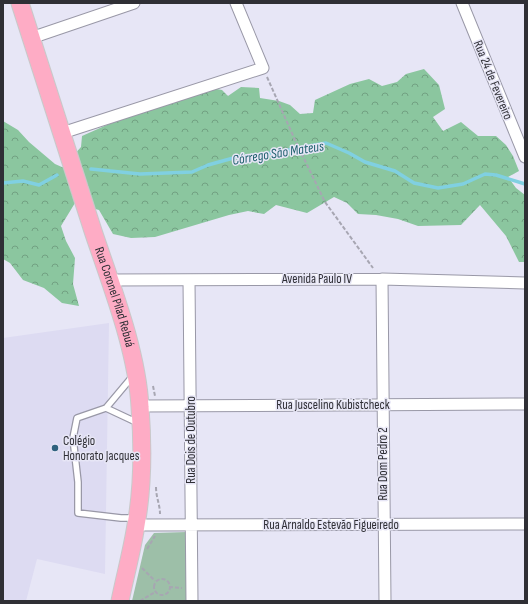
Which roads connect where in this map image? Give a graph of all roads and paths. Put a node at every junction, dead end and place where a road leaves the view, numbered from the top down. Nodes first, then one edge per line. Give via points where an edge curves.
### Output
1 (20, 3) edge
2 (134, 3) edge
3 (236, 3) edge
4 (462, 3) edge
5 (32, 38) junction
6 (263, 68) junction
7 (62, 132) junction
8 (525, 157) edge
9 (382, 279) junction
10 (109, 280) junction
11 (189, 280) junction
12 (525, 283) edge
13 (136, 373) junction
14 (525, 404) edge
15 (383, 405) junction
16 (140, 406) junction
17 (190, 406) junction
18 (106, 408) junction
19 (141, 425) junction
20 (137, 522) junction
21 (384, 524) junction
22 (525, 524) edge
23 (191, 525) junction
24 (142, 568) dead end
25 (156, 582) junction
26 (155, 592) junction
27 (120, 601) edge
28 (140, 601) edge
29 (192, 601) edge
30 (385, 601) edge

1 - 5 main road, Rua Coronel Pilad Rebuá
2 - 5 street
3 - 6 street
4 - 8 street, Rua 24 de Fevereiro
5 - 7 main road, Rua Coronel Pilad Rebuá
6 - 7 street
6 - 9 path via 325,202
7 - 10 main road, Rua Coronel Pilad Rebuá
9 - 11 street, Avenida Paulo IV
9 - 12 street, Avenida Paulo IV
9 - 15 street, Rua Dom Pedro 2
10 - 11 street, Avenida Paulo IV
10 - 13 main road, Rua Coronel Pilad Rebuá
11 - 17 street, Rua Dois de Outubro
13 - 16 main road, Rua Coronel Pilad Rebuá
13 - 18 lane
14 - 15 street, Rua Juscelino Kubistcheck
15 - 17 street, Rua Juscelino Kubistcheck
15 - 21 street, Rua Dom Pedro 2
16 - 17 street, Rua Juscelino Kubistcheck
16 - 19 main road, Rua Coronel Pilad Rebuá
17 - 23 street, Rua Dois de Outubro
18 - 19 lane
18 - 20 lane via 77,418 73,438 78,482 78,513
19 - 20 main road, Rua Coronel Pilad Rebuá via 141,478
20 - 23 street, Rua Arnaldo Estevão Figueiredo
20 - 27 main road, Rua Coronel Pilad Rebuá
21 - 22 street, Rua Arnaldo Estevão Figueiredo
21 - 23 street, Rua Arnaldo Estevão Figueiredo
21 - 30 street, Rua Dom Pedro 2
23 - 29 street, Rua Dois de Outubro
24 - 25 path
25 - 26 path
25 - 26 path via 164,579 169,588 163,594
26 - 28 path

